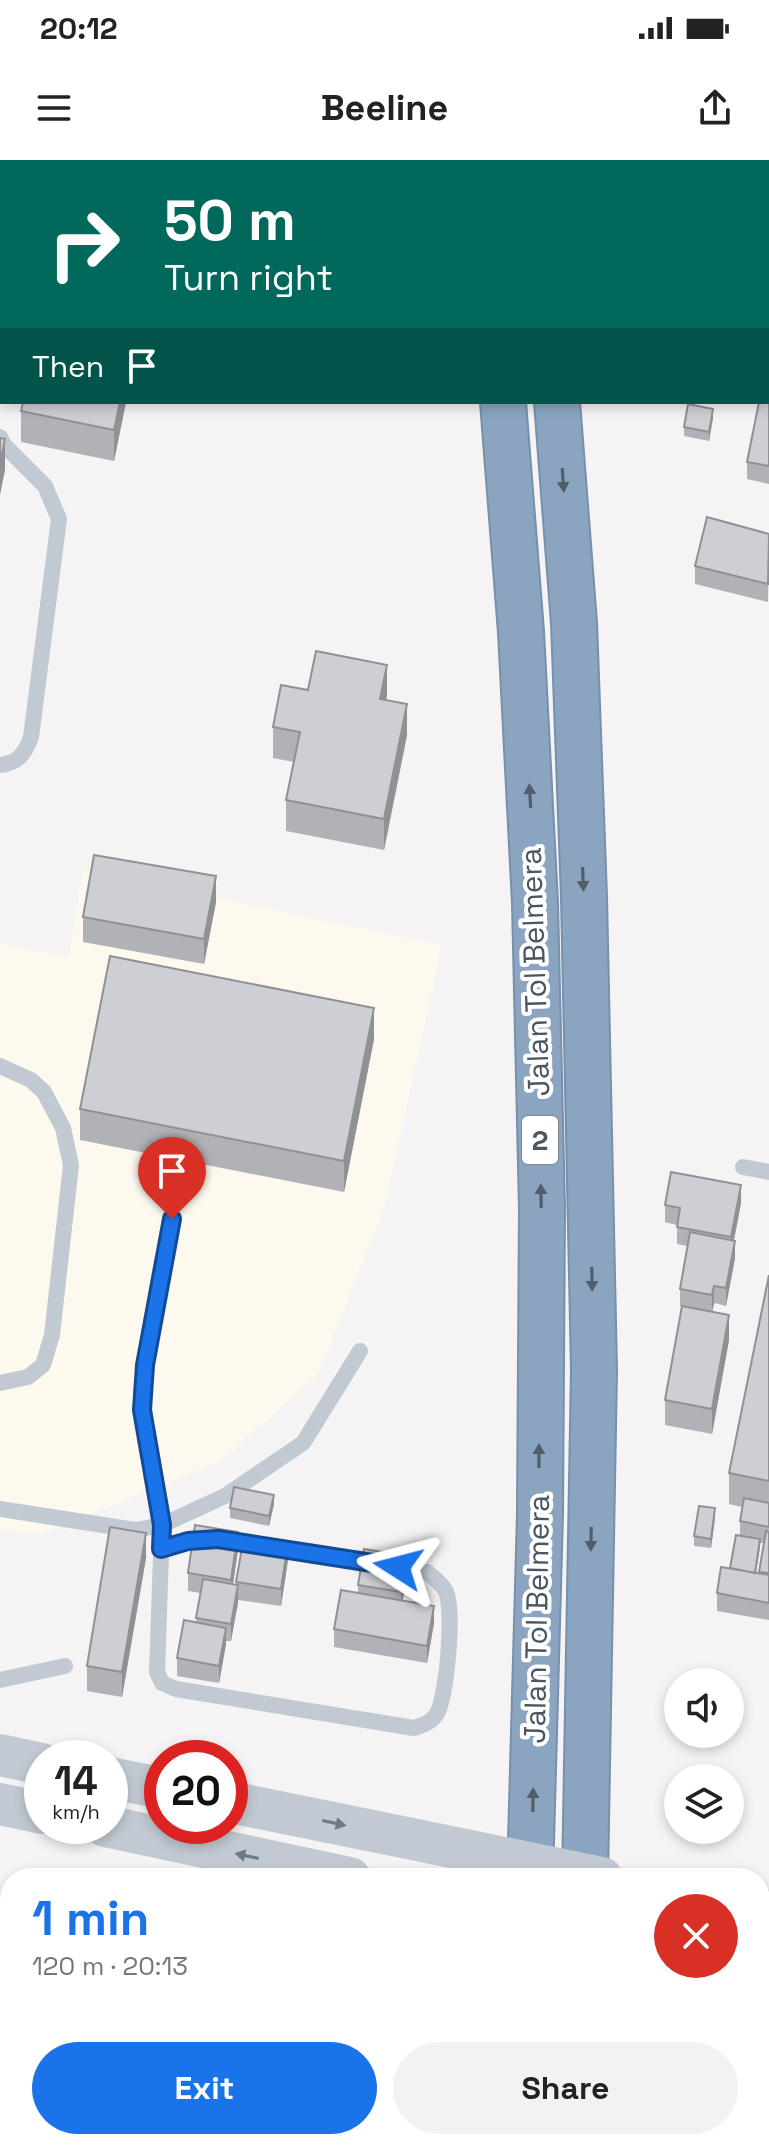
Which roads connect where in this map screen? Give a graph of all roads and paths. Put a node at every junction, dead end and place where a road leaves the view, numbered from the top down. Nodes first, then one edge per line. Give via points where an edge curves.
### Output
1 (503, 404) edge
2 (557, 404) edge
3 (0, 437) edge
4 (0, 765) edge
5 (0, 1066) edge
6 (743, 1167) dead end
7 (769, 1172) edge
8 (172, 1219) dead end
9 (360, 1351) dead end
10 (0, 1383) edge
11 (0, 1509) edge
12 (162, 1525) junction
13 (161, 1549) junction
14 (65, 1666) dead end
15 (0, 1680) edge
16 (0, 1755) edge
17 (24, 1760) edge
18 (0, 1804) edge
19 (248, 1806) edge
20 (24, 1809) edge
21 (128, 1831) edge
22 (303, 1868) edge
23 (530, 1868) edge
24 (553, 1868) edge
25 (585, 1868) edge

23 -> 1 highway, Jalan Tol Belmera / 2 via 542,1209 535,903
2 -> 25 highway, Jalan Tol Belmera / 2 via 574,623 594,1354
3 - 4 lane via 45,486 59,519 31,737 24,756
5 - 10 lane via 44,1092 63,1128 71,1165 52,1335 43,1365 28,1377
6 - 7 lane
8 - 12 lane via 145,1365 142,1410
9 - 12 lane via 303,1443 225,1496
11 - 12 lane via 135,1530
12 - 13 lane
13 - 13 lane via 218,1539 427,1572 446,1591 449,1612 438,1713 414,1728 162,1683 157,1672
14 - 15 lane
16 - 17 street
18 - 20 street
19 -> 24 street, bridge
22 -> 21 street

